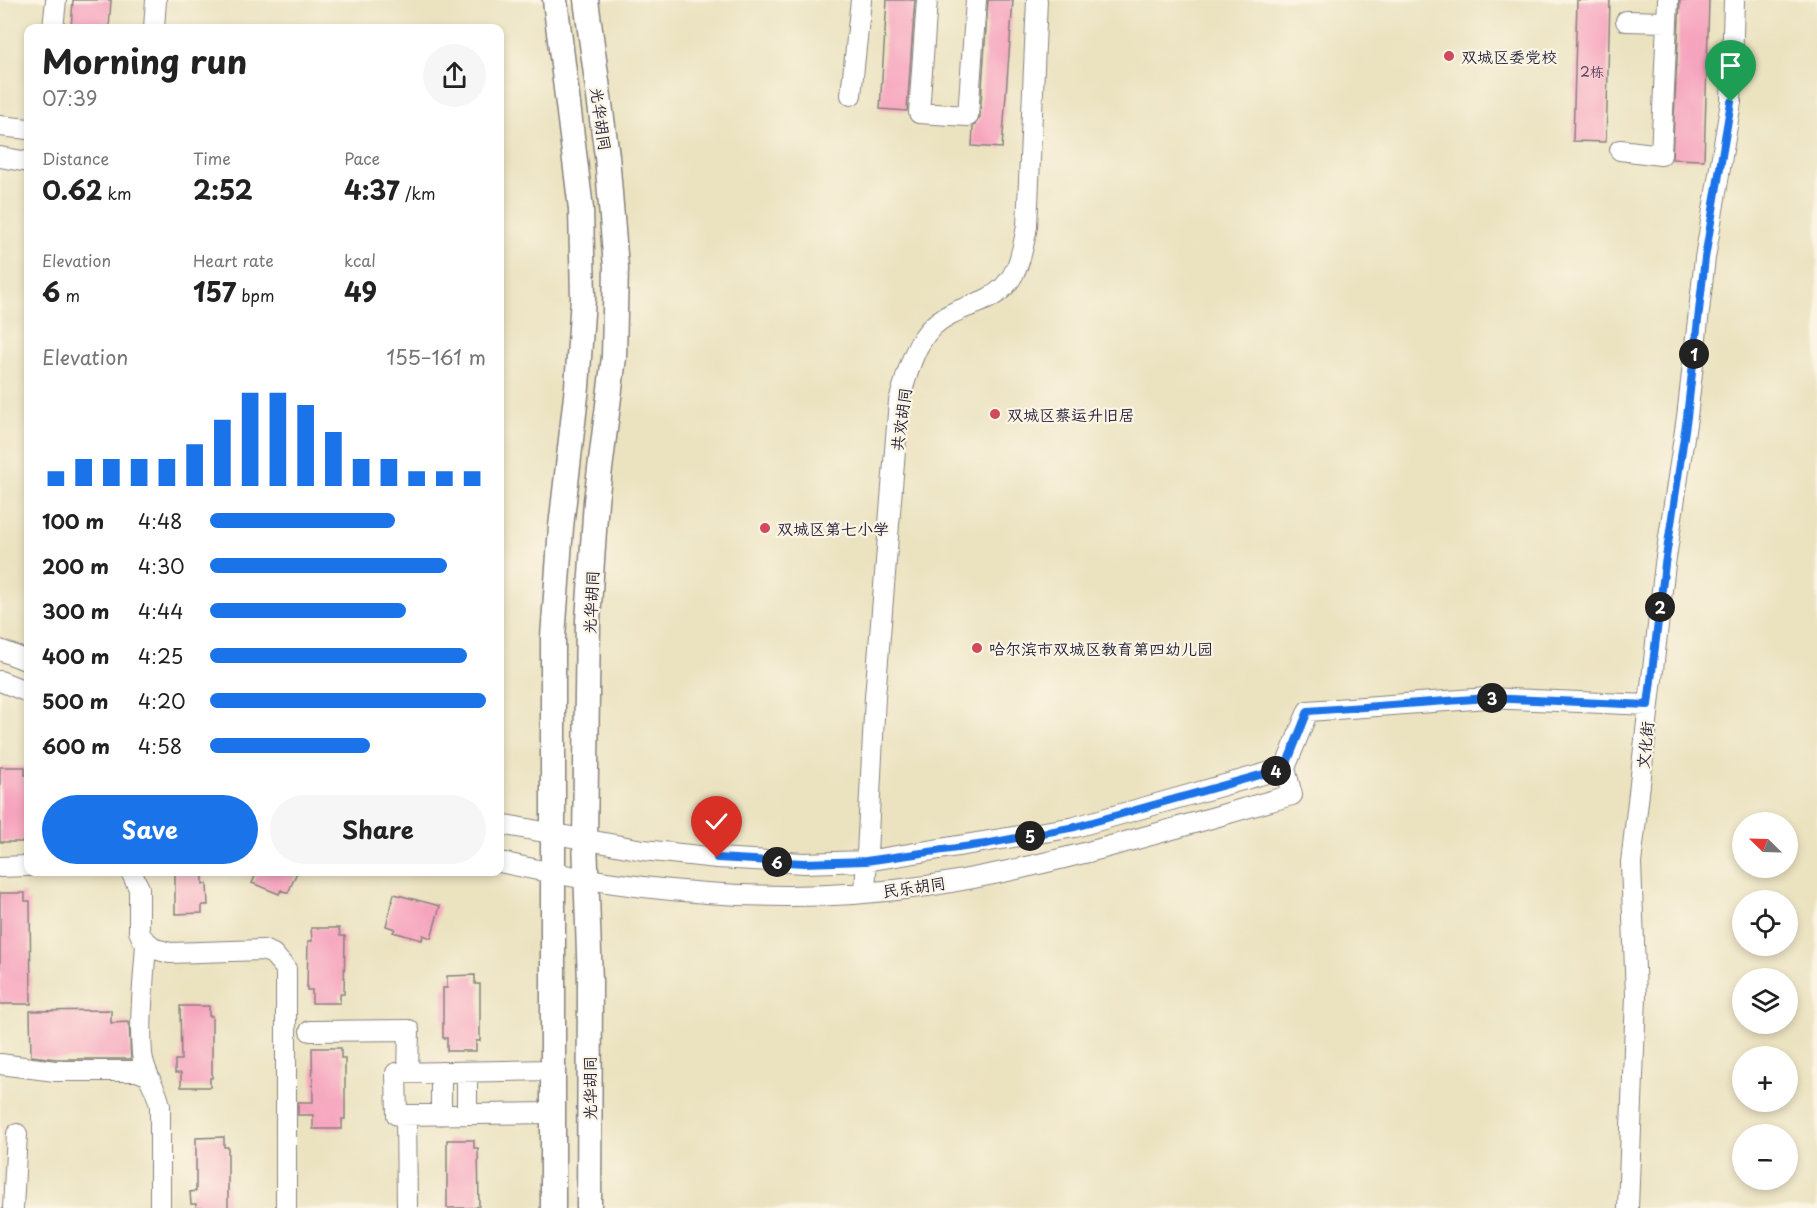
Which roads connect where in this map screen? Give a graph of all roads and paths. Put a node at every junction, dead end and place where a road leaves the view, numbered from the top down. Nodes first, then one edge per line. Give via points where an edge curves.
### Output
1 (56, 0) edge
2 (156, 0) edge
3 (555, 0) edge
4 (586, 0) edge
5 (861, 0) edge
6 (927, 0) edge
7 (976, 0) edge
8 (1037, 0) edge
9 (1668, 0) edge
10 (1734, 0) edge
11 (1626, 21) dead end
12 (1667, 22) junction
13 (53, 24) edge
14 (154, 24) edge
15 (850, 94) dead end
16 (0, 126) edge
17 (24, 129) edge
18 (1620, 150) dead end
19 (0, 157) edge
20 (24, 161) edge
21 (0, 650) edge
22 (24, 659) edge
23 (0, 681) edge
24 (24, 690) edge
25 (1648, 705) junction
26 (1285, 768) junction
27 (504, 825) edge
28 (552, 835) junction
29 (585, 840) junction
30 (866, 861) junction
31 (504, 863) edge
32 (24, 866) edge
33 (0, 867) edge
34 (551, 874) junction
35 (133, 876) edge
36 (586, 880) junction
37 (865, 893) junction
38 (146, 943) junction
39 (207, 952) junction
40 (144, 979) junction
41 (287, 1015) junction
42 (310, 1031) junction
43 (286, 1053) junction
44 (0, 1064) edge
45 (552, 1070) junction
46 (441, 1072) junction
47 (467, 1072) junction
48 (408, 1073) junction
49 (147, 1075) junction
50 (552, 1113) junction
51 (467, 1114) junction
52 (406, 1115) junction
53 (441, 1115) junction
54 (17, 1134) dead end
55 (160, 1207) edge
56 (13, 1208) edge
57 (286, 1208) edge
58 (407, 1208) edge
59 (553, 1208) edge
60 (589, 1208) edge
61 (1628, 1208) edge

1 - 13 street
2 - 14 street
3 - 28 main road, 光华胡同 via 581,209 583,298 553,637
4 - 29 main road, 光华胡同 via 607,156 616,267 614,357 596,501 588,620
5 - 15 street
6 - 7 street via 919,113 968,116
8 - 30 street, 共欢胡同 via 1027,226 1021,262 1005,287 933,327 911,360 899,401
9 - 12 street
10 - 25 street, 文化街 via 1731,102 1705,258
11 - 12 street
12 - 18 street via 1661,155
16 - 17 street
19 - 20 street
21 - 22 street
23 - 24 street
25 - 26 street via 1488,698 1308,711
25 - 61 street, 文化街 via 1631,863 1636,996
26 - 30 street, 民乐胡同 via 1075,827
26 - 37 street, 民乐胡同 via 1292,795 1070,857 978,877
27 - 28 street, 民乐胡同
28 - 29 street, 民乐胡同
28 - 34 main road, 光华胡同
29 - 30 street, 民乐胡同 via 717,858 804,863
29 - 36 main road, 光华胡同
30 - 37 street, 共欢胡同
31 - 34 street, 民乐胡同
32 - 33 street
34 - 36 street, 民乐胡同
34 - 45 main road, 光华胡同
35 - 38 street via 139,888 138,921
36 - 37 street, 民乐胡同 via 709,893
36 - 60 main road, 光华胡同 via 590,982
38 - 39 street via 162,952
38 - 40 street
39 - 40 street via 157,958
39 - 41 street via 263,950 273,954 286,969
40 - 49 street via 142,1055
41 - 42 street via 292,1024
41 - 43 street
42 - 43 street via 294,1037
42 - 48 street via 409,1030
43 - 57 street
44 - 49 street via 55,1071 137,1071
45 - 47 street
45 - 50 main road, 光华胡同
46 - 47 street
46 - 48 street
46 - 53 street
47 - 51 street
48 - 52 street via 396,1073 397,1115
49 - 55 street via 160,1106
50 - 51 street
50 - 59 main road, 光华胡同
51 - 53 street
52 - 53 street
52 - 58 street
54 - 56 street

